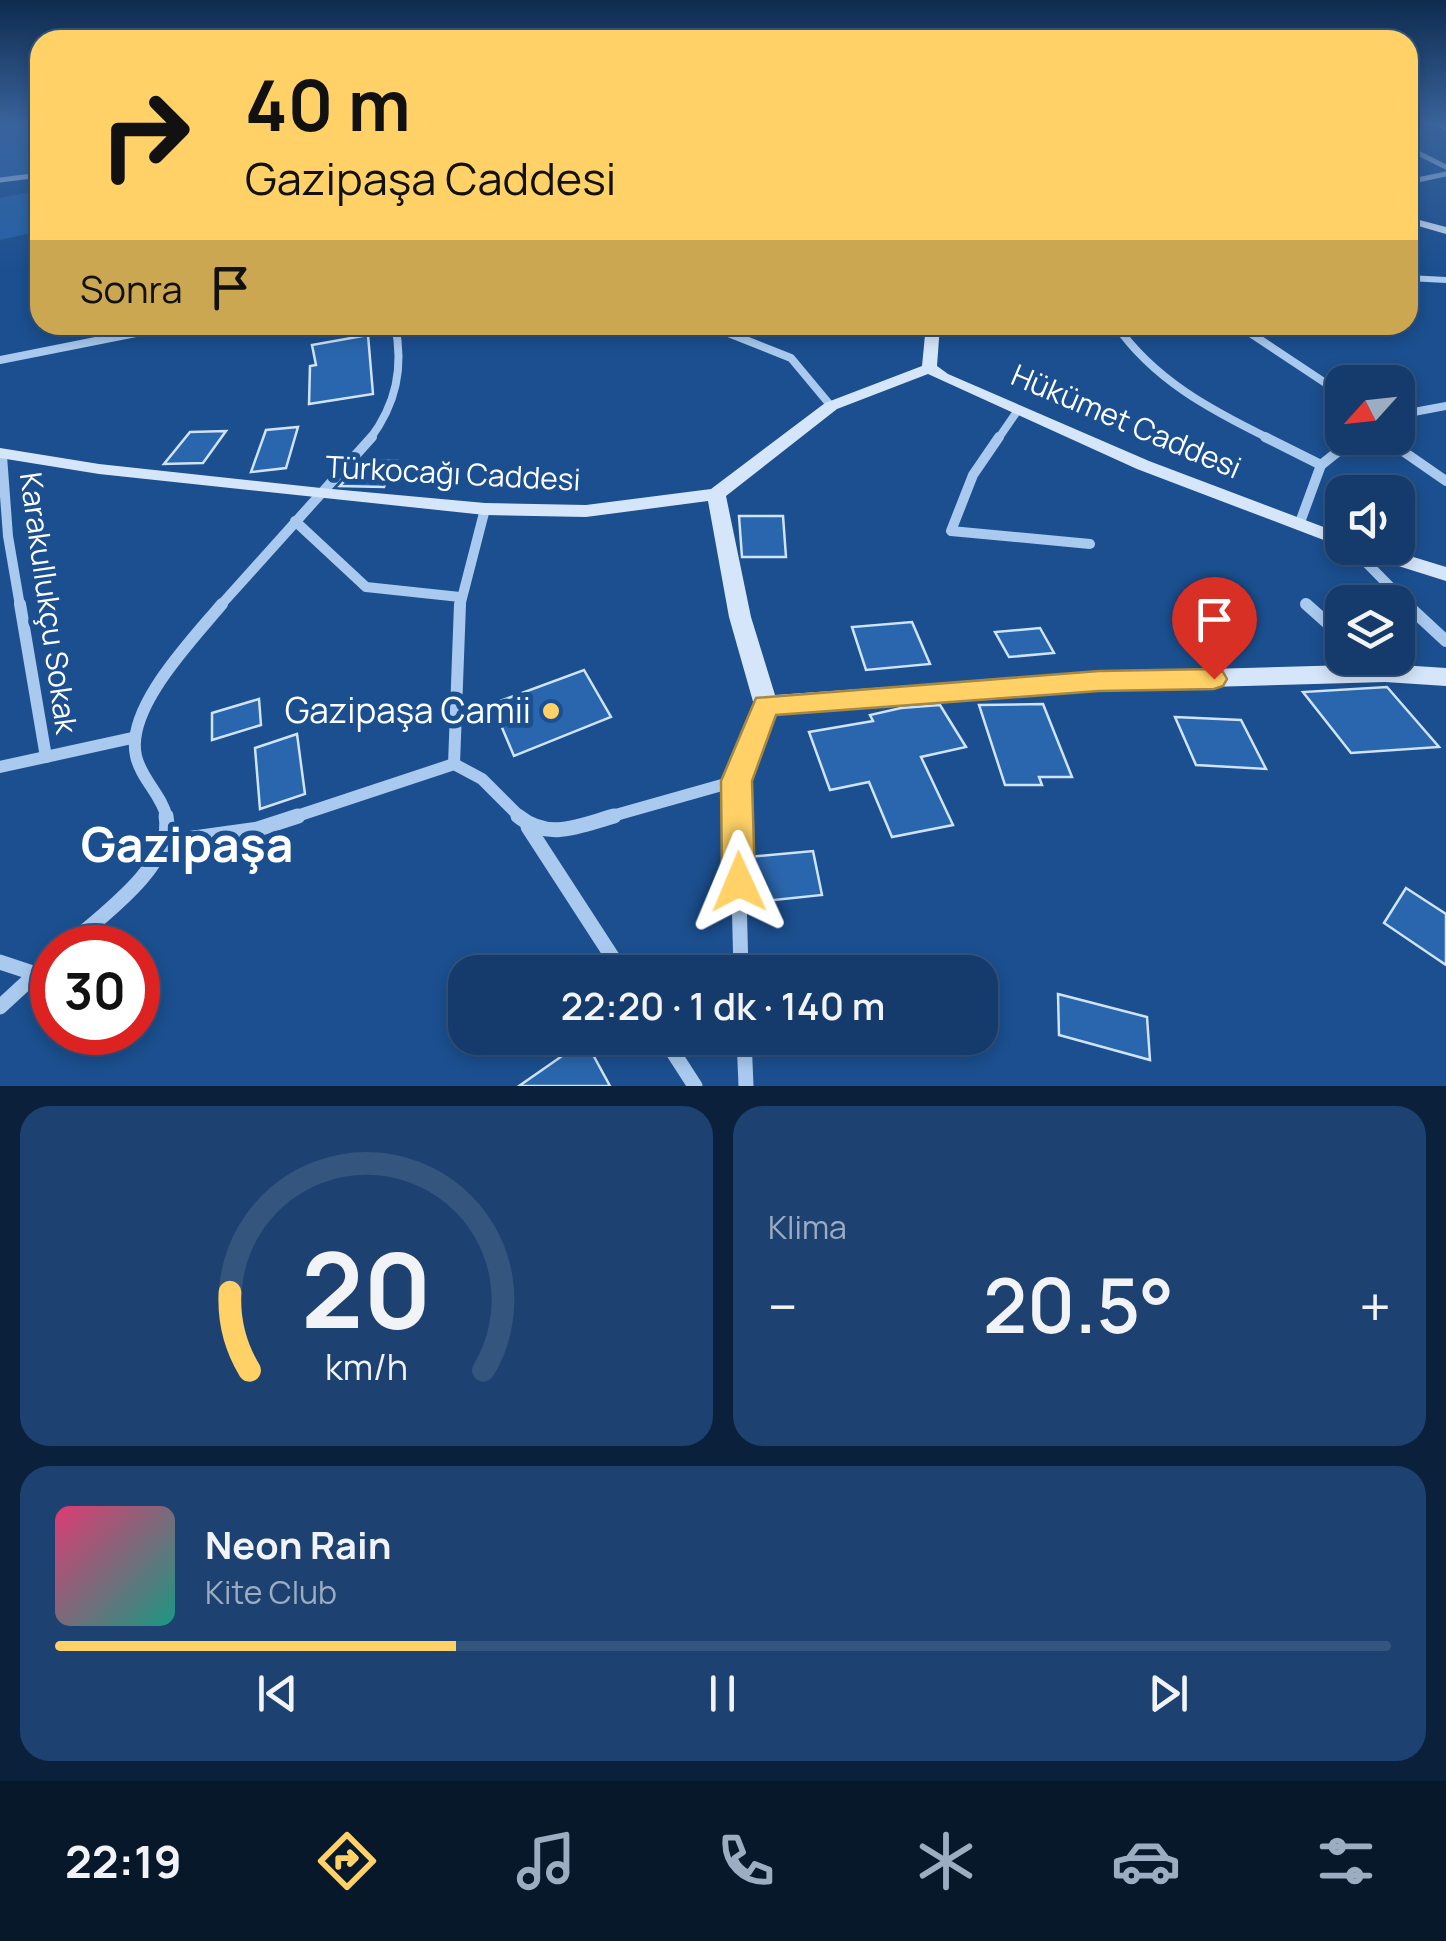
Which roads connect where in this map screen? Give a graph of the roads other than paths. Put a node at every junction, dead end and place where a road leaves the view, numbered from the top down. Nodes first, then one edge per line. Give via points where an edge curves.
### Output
1 (30, 176) edge
2 (0, 180) edge
3 (1418, 223) edge
4 (1446, 231) edge
5 (1418, 279) edge
6 (1446, 280) edge
7 (126, 335) edge
8 (398, 335) edge
9 (733, 335) edge
10 (932, 335) edge
11 (1121, 335) edge
12 (1253, 335) edge
13 (0, 360) edge
14 (929, 368) junction
15 (1325, 383) edge
16 (831, 406) junction
17 (1446, 406) edge
18 (1018, 410) junction
19 (1415, 412) edge
20 (1, 455) edge
21 (1332, 455) edge
22 (1409, 455) edge
23 (1321, 464) junction
24 (1446, 481) edge
25 (321, 494) junction
26 (716, 494) junction
27 (2, 509) edge
28 (485, 509) junction
29 (296, 520) junction
30 (1299, 525) junction
31 (1325, 534) edge
32 (1090, 544) dead end
33 (1415, 564) edge
34 (1369, 565) edge
35 (1446, 574) edge
36 (460, 597) junction
37 (1306, 604) dead end
38 (1325, 621) edge
39 (1446, 641) edge
40 (1325, 668) edge
41 (1415, 672) edge
42 (1446, 677) edge
43 (766, 706) junction
44 (132, 738) junction
45 (46, 757) junction
46 (454, 764) junction
47 (0, 767) edge
48 (736, 781) junction
49 (528, 827) junction
50 (165, 842) junction
51 (91, 925) edge
52 (611, 955) edge
53 (741, 955) edge
54 (0, 962) edge
55 (30, 972) edge
56 (30, 980) edge
57 (0, 1007) edge
58 (675, 1055) edge
59 (745, 1055) edge
60 (695, 1086) edge
61 (746, 1086) edge

1 - 2 street
3 - 4 street
5 - 6 street
7 - 13 street
8 - 25 street via 404,359 382,420
9 - 16 street via 790,358
10 - 14 street
11 - 23 street via 1164,381
12 - 15 street
14 - 16 street, Türkocağı Caddesi
14 - 18 street, Hükümet Caddesi
16 - 26 street, Türkocağı Caddesi
17 - 19 street
18 - 30 street, Hükümet Caddesi
18 - 32 street via 973,475 951,531
20 - 25 street, Türkocağı Caddesi
20 - 27 street, Karakullukçu Sokak
21 - 23 street
22 - 24 street
23 - 30 street
25 - 28 street, Türkocağı Caddesi
25 - 29 street
26 - 28 street, Türkocağı Caddesi via 586,511
26 - 43 street
27 - 45 street, Karakullukçu Sokak
28 - 36 street
29 - 36 street via 366,587
29 - 44 street via 155,690
30 - 31 street, Hükümet Caddesi
33 - 35 street
34 - 39 street
36 - 46 street
37 - 38 street
40 - 43 street
41 - 42 street
43 - 48 street
44 - 45 street
44 - 50 street via 134,756 167,815
45 - 47 street
46 - 49 street via 483,777
46 - 50 street via 258,829
48 - 49 street via 556,832
48 - 53 street
49 - 52 street
50 - 51 street
54 - 55 street
56 - 57 street
58 - 60 street
59 - 61 street

